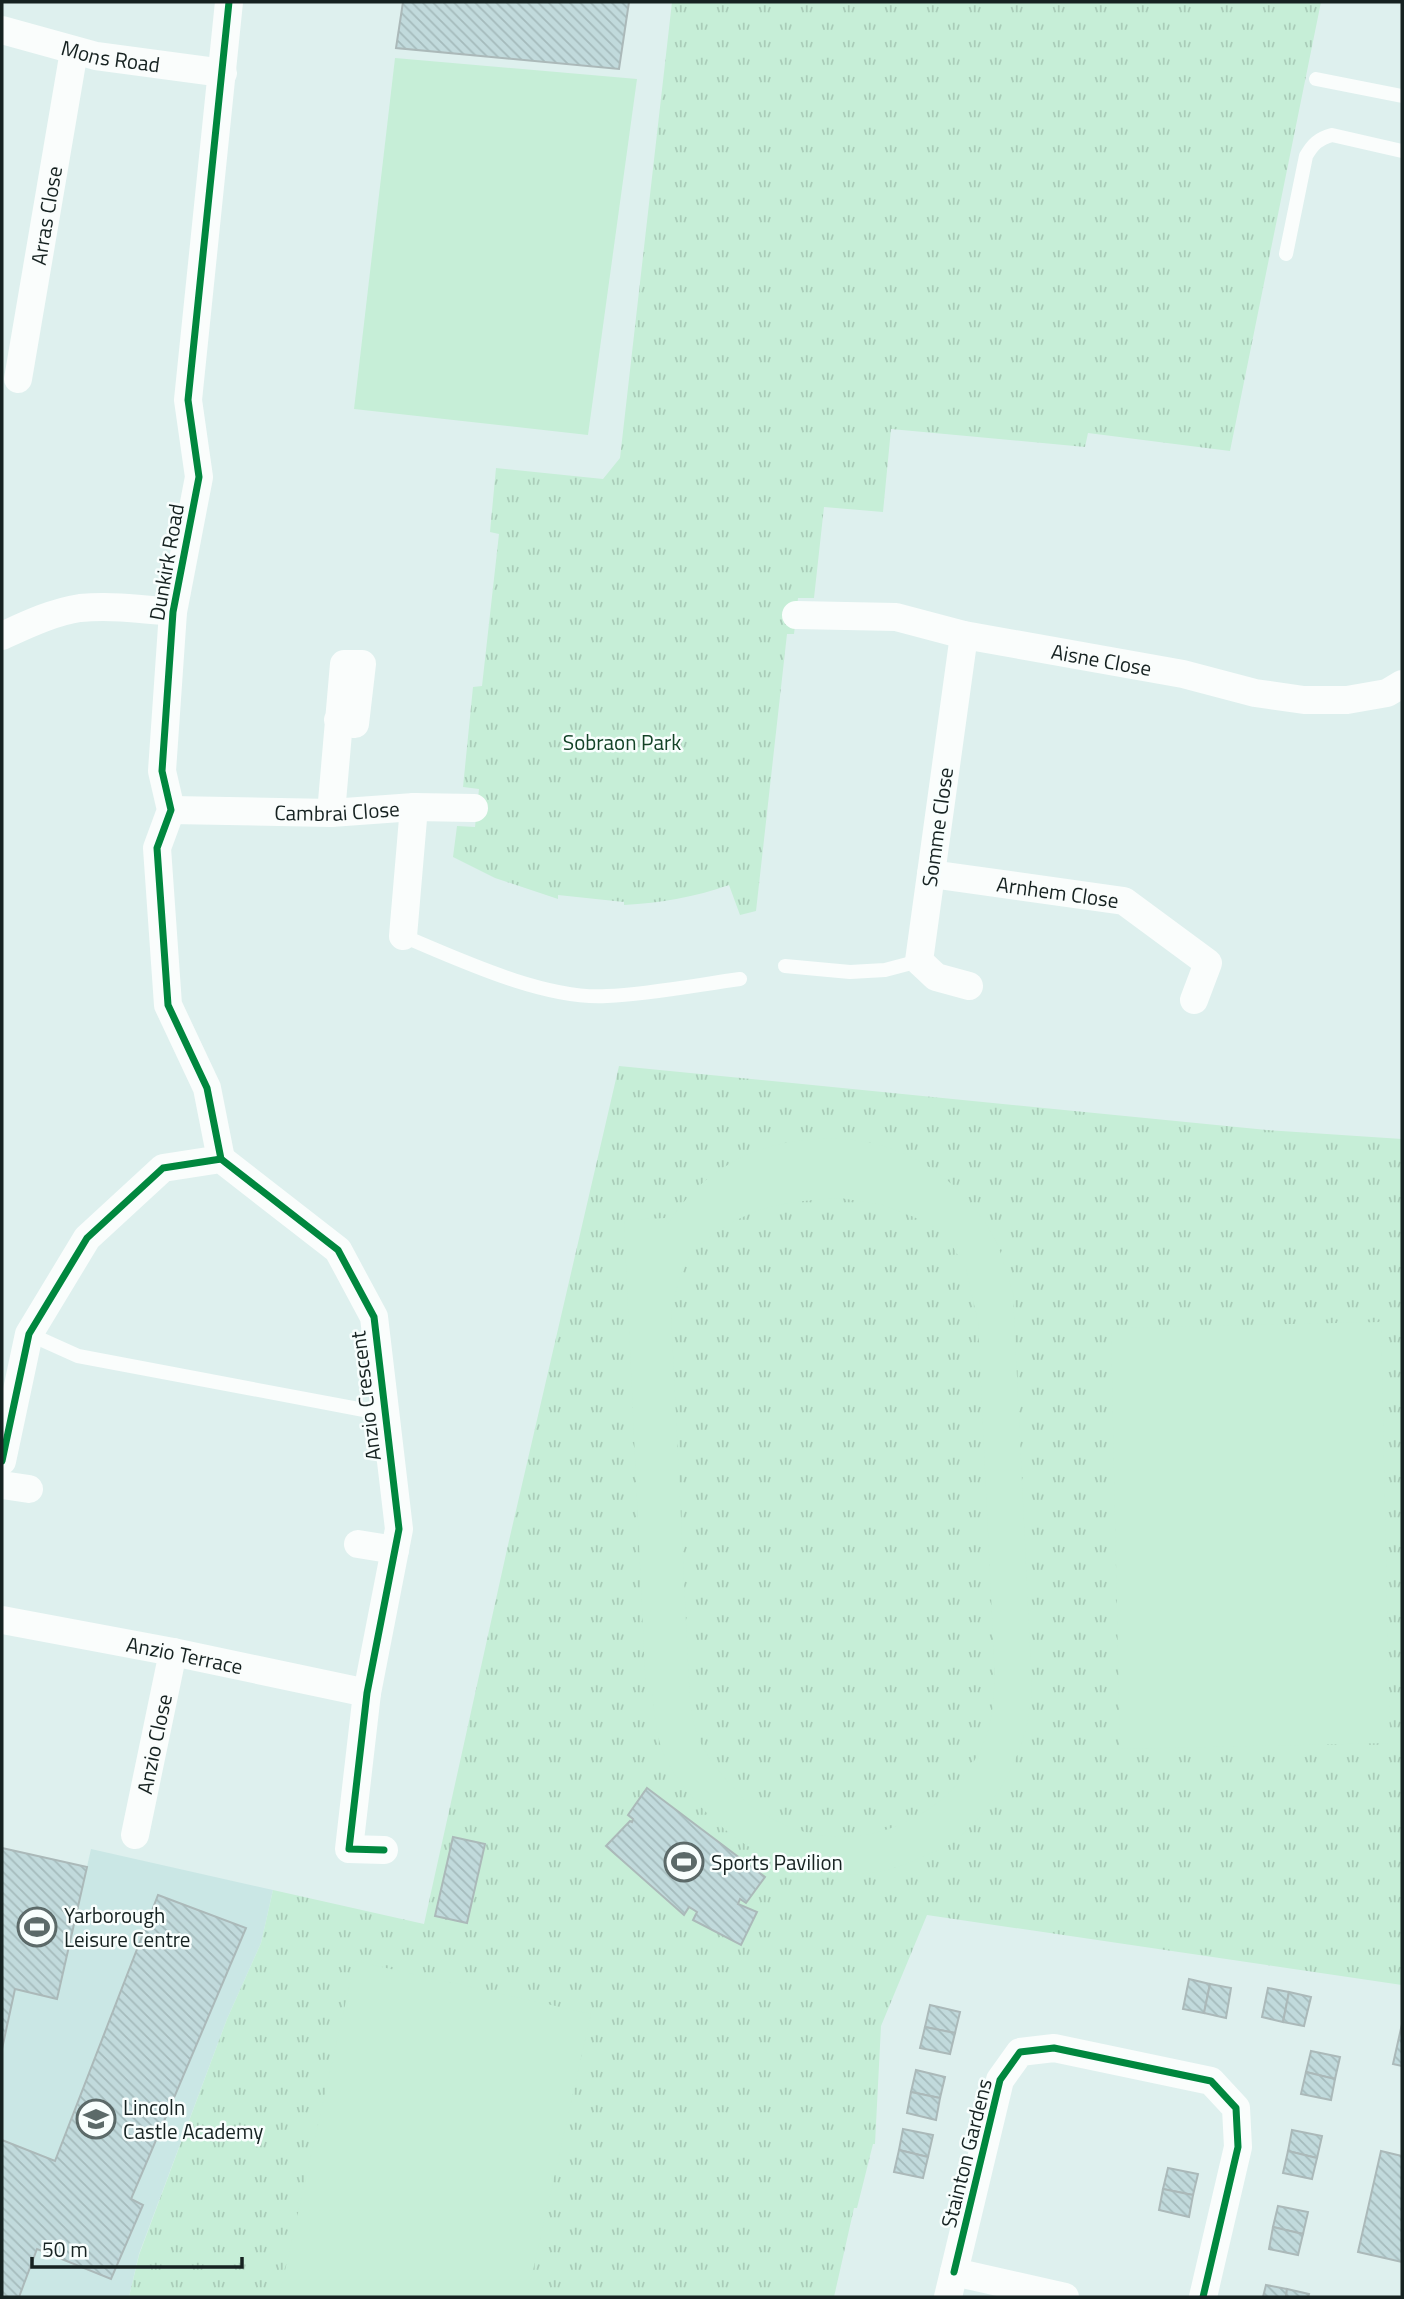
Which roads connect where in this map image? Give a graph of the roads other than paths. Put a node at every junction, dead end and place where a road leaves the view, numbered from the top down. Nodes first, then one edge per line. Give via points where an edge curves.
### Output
1 (229, 2) edge
2 (2, 30) edge
3 (74, 51) junction
4 (223, 73) junction
5 (1316, 79) dead end
6 (1402, 96) edge
7 (1402, 151) edge
8 (1286, 254) dead end
9 (18, 379) dead end
10 (173, 612) junction
11 (796, 615) dead end
12 (964, 635) junction
13 (2, 636) edge
14 (1402, 684) edge
15 (338, 720) dead end
16 (414, 807) junction
17 (474, 808) dead end
18 (171, 810) junction
19 (331, 813) junction
20 (931, 874) junction
21 (403, 936) joint
22 (919, 961) junction
23 (785, 966) dead end
24 (740, 979) dead end
25 (969, 986) dead end
26 (1194, 1000) dead end
27 (221, 1159) junction
28 (29, 1334) junction
29 (385, 1414) junction
30 (2, 1461) edge
31 (358, 1544) dead end
32 (395, 1550) junction
33 (2, 1620) edge
34 (173, 1652) junction
35 (367, 1693) junction
36 (135, 1835) dead end
37 (384, 1850) dead end
38 (951, 2284) edge
39 (1065, 2297) edge
40 (1203, 2297) edge

1 - 4 street, Dunkirk Road
2 - 3 street, Mons Road
3 - 4 street, Mons Road
3 - 9 street, Arras Close
4 - 10 street, Dunkirk Road via 188,400 199,477
5 - 6 lane
7 - 8 lane via 1332,135 1313,144 1306,156
10 - 13 street via 117,606 77,609
10 - 18 street, Dunkirk Road via 162,771
11 - 12 street, Aisne Close via 896,617
12 - 14 street, Aisne Close via 1304,700 1347,700 1387,693
12 - 20 street, Somme Close
15 - 19 street
16 - 17 street
16 - 19 street, Cambrai Close
16 - 21 street, Cambrai Close
18 - 19 street, Cambrai Close
18 - 27 street via 157,848 168,1005 207,1088
20 - 22 street, Somme Close
20 - 26 street, Arnhem Close via 1124,901 1209,963
21 - 24 lane via 550,990 605,997
22 - 23 lane via 885,970 850,972
22 - 25 street via 936,977
27 - 28 street via 163,1168 153,1177 87,1238
27 - 29 street, Anzio Crescent via 338,1250 374,1317
28 - 29 lane via 78,1356
28 - 30 street
29 - 32 street, Anzio Crescent via 399,1529
31 - 32 street
32 - 35 street, Anzio Crescent
33 - 34 street, Anzio Terrace
34 - 35 street, Anzio Terrace
34 - 36 street, Anzio Close
35 - 37 street, Anzio Crescent via 349,1849
38 - 39 street
38 - 40 street, Stainton Gardens via 1000,2080 1020,2052 1054,2048 1211,2081 1236,2108 1238,2147

